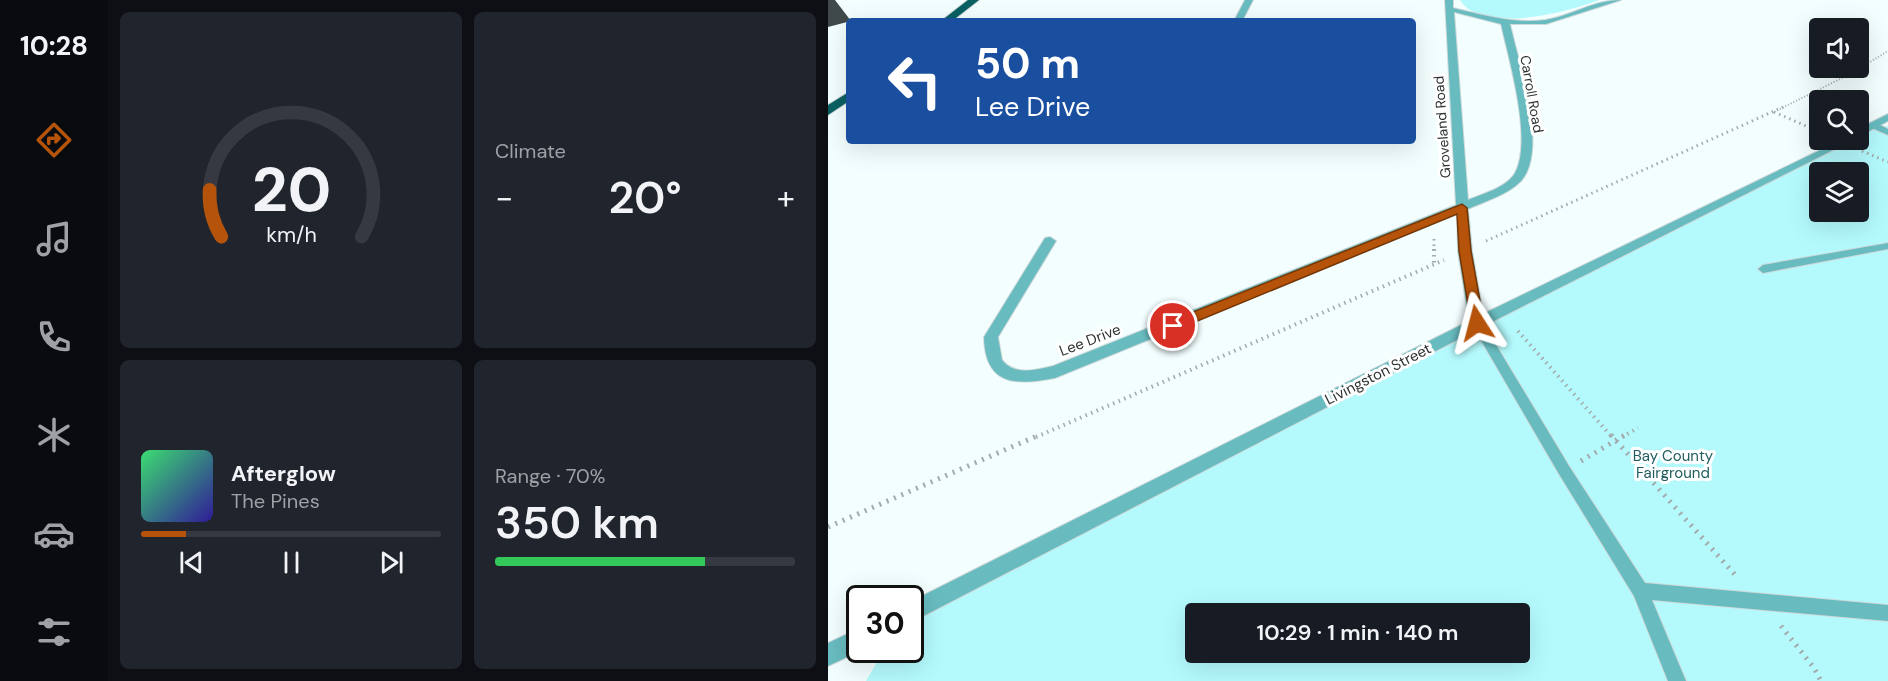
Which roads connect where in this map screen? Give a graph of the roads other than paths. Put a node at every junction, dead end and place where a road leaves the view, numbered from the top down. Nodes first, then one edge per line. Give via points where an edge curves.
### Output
1 (974, 0) edge
2 (1249, 0) edge
3 (1617, 0) edge
4 (1449, 5) edge
5 (950, 18) edge
6 (1240, 18) edge
7 (1505, 22) junction
8 (846, 97) edge
9 (828, 111) edge
10 (1888, 117) edge
11 (1875, 126) junction
12 (1869, 129) edge
13 (1888, 132) edge
14 (1828, 150) edge
15 (1462, 208) junction
16 (1050, 241) dead end
17 (1888, 246) edge
18 (1763, 269) dead end
19 (1477, 323) junction
20 (1640, 591) junction
21 (924, 606) edge
22 (1888, 613) edge
23 (846, 646) edge
24 (828, 655) edge
25 (1677, 681) edge

1 - 5 highway
2 - 6 street
3 - 7 street via 1546,22
4 - 7 street
4 - 15 street, Groveland Road
7 - 15 street, Carroll Road via 1528,135 1526,157 1520,176 1494,194
8 - 9 highway
10 - 11 street
11 - 12 street
11 - 13 lane
14 - 19 street, Livingston Street
15 - 16 street, Lee Drive via 1055,372 1034,377 1012,375 998,369 990,354 991,337
15 - 19 street, Groveland Road
17 - 18 lane
19 - 20 lane
19 - 21 street, Livingston Street
20 - 22 lane
20 - 25 lane
23 - 24 street

